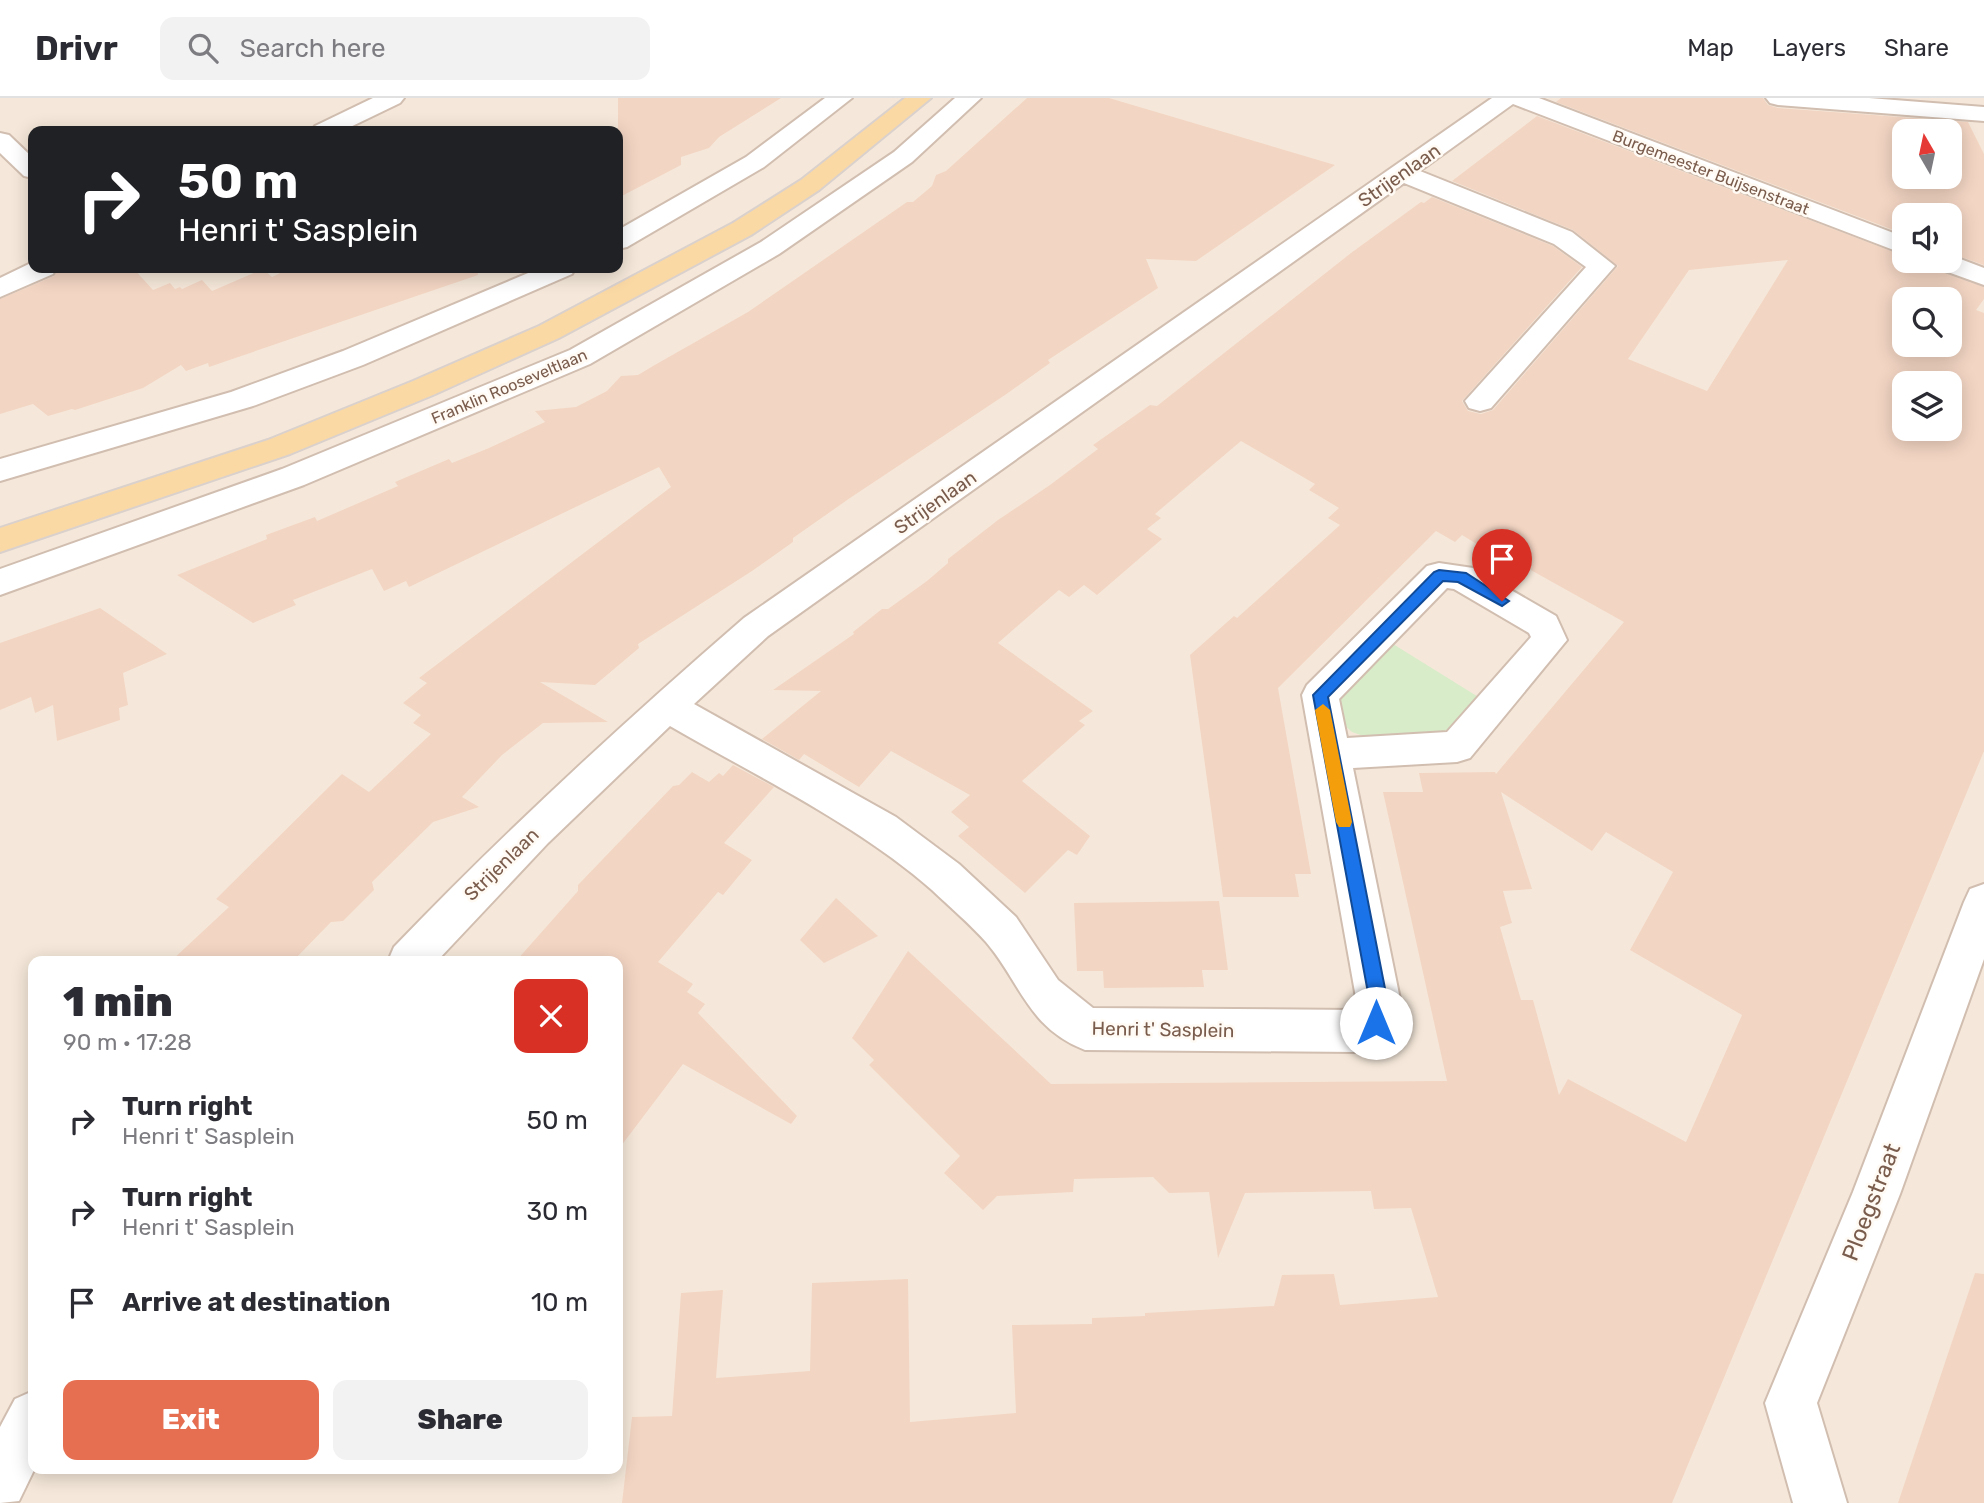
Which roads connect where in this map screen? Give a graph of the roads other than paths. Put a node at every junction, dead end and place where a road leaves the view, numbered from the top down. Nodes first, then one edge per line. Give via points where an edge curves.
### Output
1 (391, 98) edge
2 (841, 98) edge
3 (889, 98) edge
4 (919, 98) edge
5 (969, 98) edge
6 (1507, 98) edge
7 (1518, 98) edge
8 (1778, 98) edge
9 (1984, 114) edge
10 (333, 126) edge
11 (0, 139) edge
12 (28, 166) edge
13 (1402, 173) junction
14 (623, 238) edge
15 (1892, 241) edge
16 (1962, 268) edge
17 (623, 272) edge
18 (33, 273) edge
19 (550, 273) edge
20 (621, 273) edge
21 (1984, 276) edge
22 (0, 289) edge
23 (1480, 401) dead end
24 (0, 470) edge
25 (26, 503) dead end
26 (0, 540) edge
27 (0, 582) edge
28 (666, 706) junction
29 (1331, 754) junction
30 (1984, 902) edge
31 (414, 956) edge
32 (28, 1427) edge
33 (0, 1482) edge
34 (1820, 1503) edge

1 - 10 street
2 - 14 street via 755,162
3 - 17 main road via 843,135 719,218
4 - 26 main road, Franklin Rooseveltlaan via 810,185 742,229 549,332 279,447
5 - 27 street, Franklin Rooseveltlaan via 903,157 780,241 580,357 293,477
6 - 13 street, Strijenlaan
7 - 15 street, Burgemeester Buijsenstraat
8 - 9 street
11 - 12 street
13 - 23 street via 1563,238 1602,266
13 - 28 street, Strijenlaan via 756,627
16 - 21 street
18 - 22 street
19 - 24 street via 353,358 242,399
20 - 25 main road via 533,315 272,424
28 - 29 street, Henri t' Sasplein via 882,829 945,877 1001,930 1043,994 1085,1029 1357,1031 1376,1023 1380,1009
28 - 31 street, Strijenlaan via 474,889
29 - 29 street, Henri t' Sasplein via 1320,695 1439,575 1461,577 1544,625 1549,640 1457,747
30 - 34 street, Ploegstraat via 1876,1194 1791,1403
32 - 33 street

